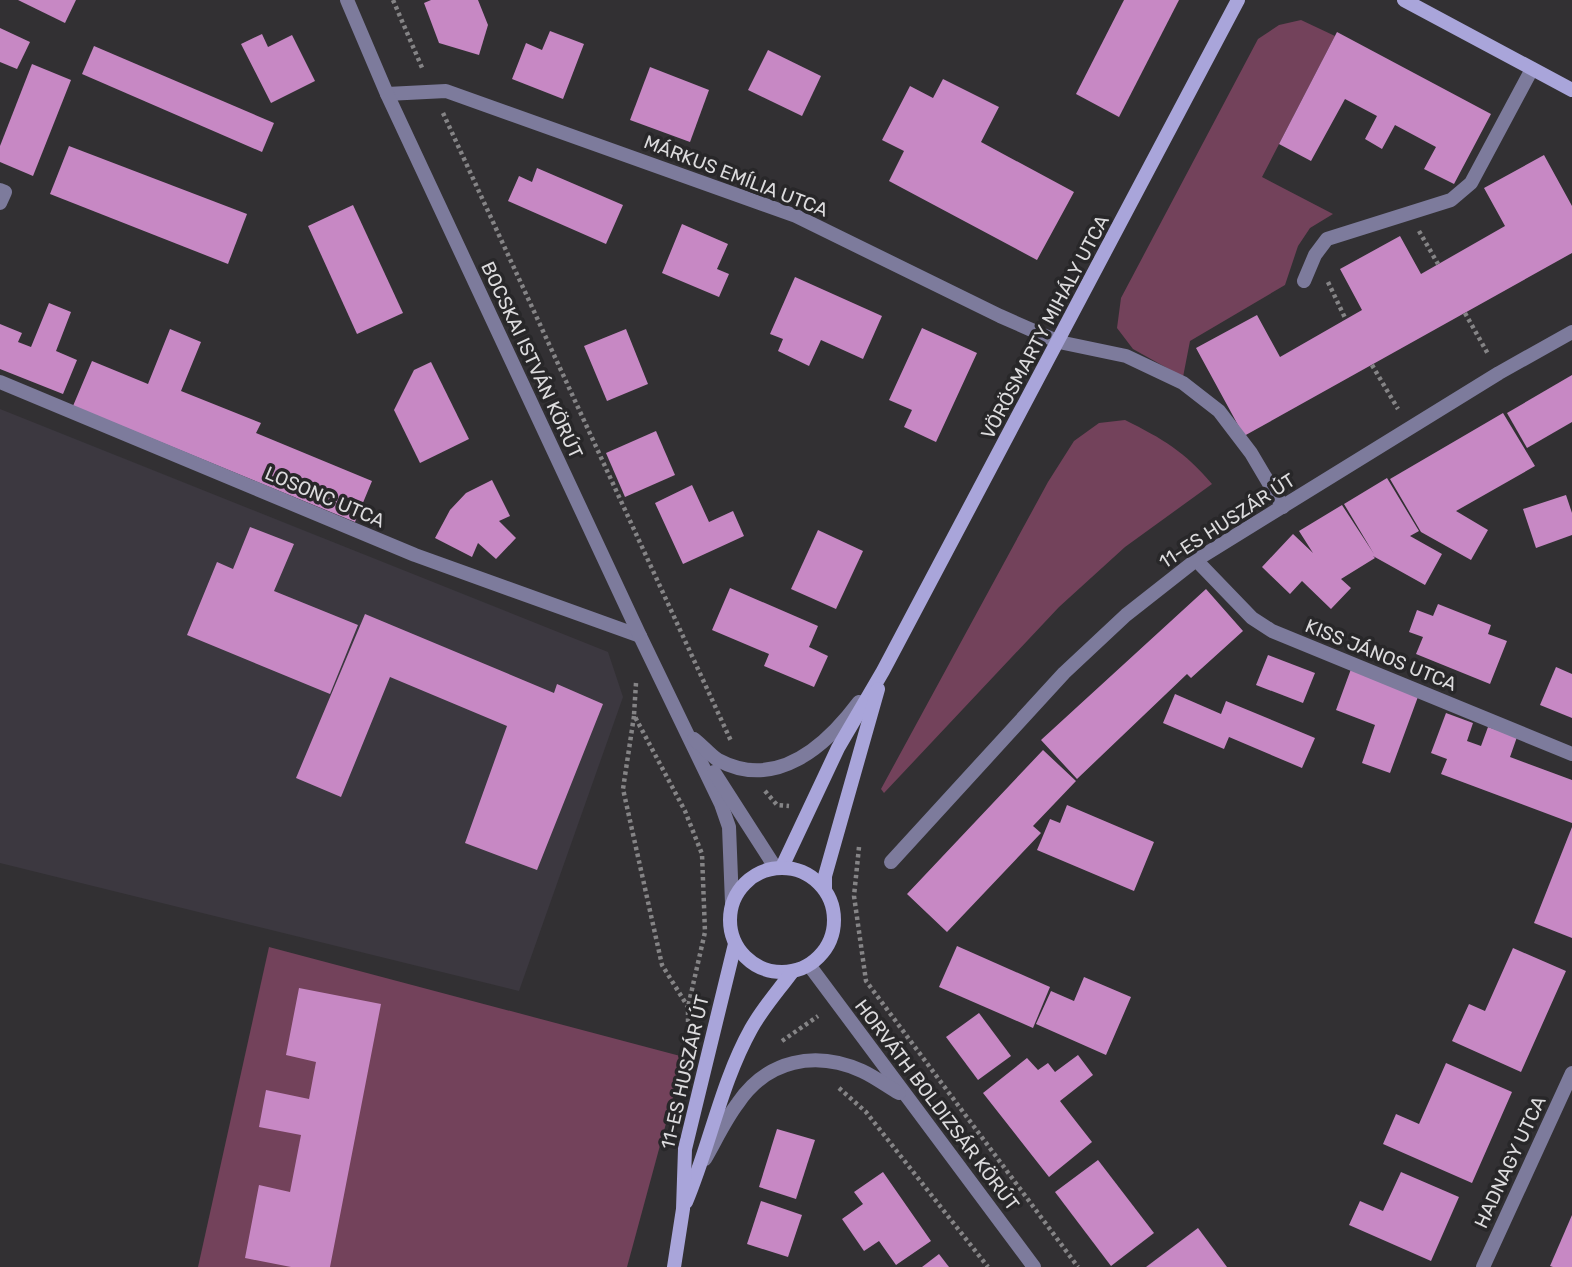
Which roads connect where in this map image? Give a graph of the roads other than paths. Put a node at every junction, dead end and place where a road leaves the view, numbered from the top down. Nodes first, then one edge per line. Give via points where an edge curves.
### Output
1 (347, 0) edge
2 (1238, 0) edge
3 (1404, 0) edge
4 (1532, 69) junction
5 (1572, 90) edge
6 (387, 94) junction
7 (0, 190) edge
8 (0, 203) edge
9 (1304, 281) dead end
10 (1572, 331) edge
11 (1059, 342) junction
12 (0, 382) edge
13 (1283, 507) junction
14 (1196, 560) junction
15 (640, 636) junction
16 (883, 671) junction
17 (688, 733) junction
18 (1572, 754) edge
19 (891, 862) dead end
20 (778, 867) junction
21 (825, 889) junction
22 (732, 903) junction
23 (735, 944) junction
24 (809, 965) junction
25 (792, 972) junction
26 (1572, 1073) edge
27 (906, 1097) junction
28 (702, 1164) junction
29 (683, 1209) junction
30 (674, 1267) edge
31 (1034, 1267) edge
32 (1483, 1267) edge

1 - 6 street, BOCSKAI ISTVÁN KÖRÚT
2 - 11 main road, VÖRÖSMARTY MIHÁLY UTCA
3 - 4 main road
4 - 5 main road
4 - 9 street via 1471,183 1451,200 1327,239
6 - 11 street, MÁRKUS EMÍLIA UTCA via 446,91 796,216
6 - 15 street, BOCSKAI ISTVÁN KÖRÚT
7 - 8 street via 5,192
10 - 13 street, 11-ES HUSZÁR ÚT
11 - 13 street, MÁRKUS EMÍLIA UTCA via 1126,356 1183,383 1219,411
11 - 16 main road, VÖRÖSMARTY MIHÁLY UTCA
12 - 15 street, LOSONC UTCA via 415,555
13 - 14 street, 11-ES HUSZÁR ÚT
14 - 18 street, KISS JÁNOS UTCA via 1245,612 1272,631
14 - 19 street, 11-ES HUSZÁR ÚT via 1126,615 1064,673
15 - 17 street, BOCSKAI ISTVÁN KÖRÚT
16 - 17 street via 849,715 806,756 776,770 751,770 717,760
16 - 20 main road
16 - 21 main road
17 - 20 street, BOCSKAI ISTVÁN KÖRÚT
17 - 22 street, BOCSKAI ISTVÁN KÖRÚT via 729,827
20 - 21 main road via 797,869
20 - 22 main road via 743,884
21 - 24 main road via 833,906 835,928 827,947
22 - 23 main road
23 - 25 main road via 754,964
23 - 29 main road, 11-ES HUSZÁR ÚT via 685,1149
24 - 25 main road
24 - 27 street, HORVÁTH BOLDIZSÁR KÖRÚT
25 - 28 main road, 11-ES HUSZÁR ÚT via 752,1028 733,1067
26 - 32 street, HADNAGY UTCA
27 - 28 street via 861,1070 823,1060 790,1062 761,1077 738,1101
27 - 31 street, HORVÁTH BOLDIZSÁR KÖRÚT
28 - 29 main road, 11-ES HUSZÁR ÚT
29 - 30 main road, 11-ES HUSZÁR ÚT

